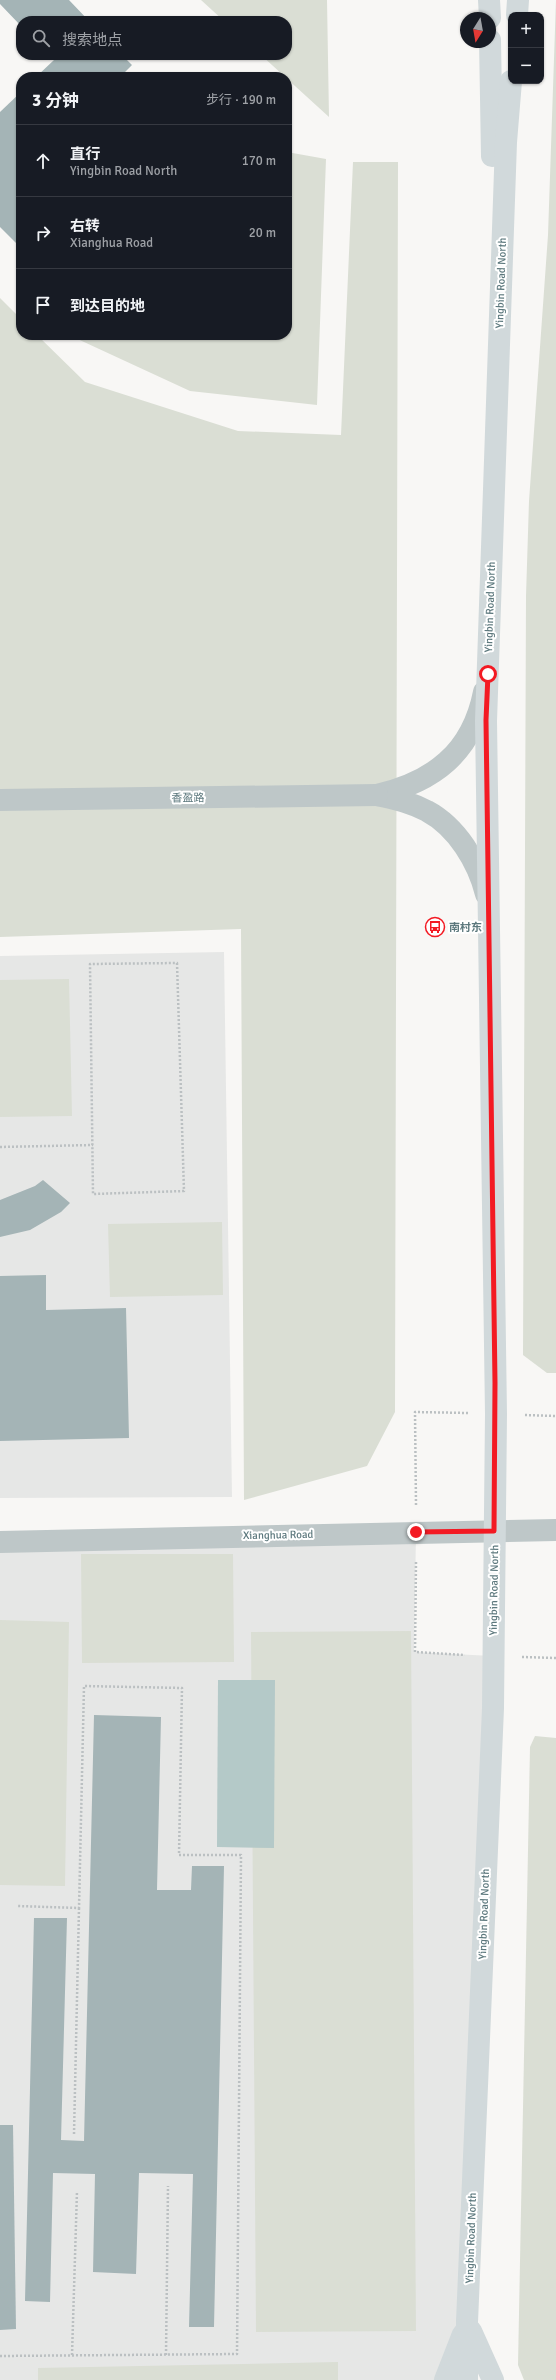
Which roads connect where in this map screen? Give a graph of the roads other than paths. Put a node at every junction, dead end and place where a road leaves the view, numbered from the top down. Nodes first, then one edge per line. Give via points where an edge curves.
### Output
1 (489, 0) edge
2 (518, 0) edge
3 (490, 12) edge
4 (517, 12) edge
5 (490, 48) edge
6 (511, 84) edge
7 (496, 412) junction
8 (488, 674) junction
9 (376, 795) junction
10 (0, 800) edge
11 (489, 904) junction
12 (556, 1530) edge
13 (494, 1531) junction
14 (0, 1542) edge
15 (467, 2322) junction
16 (445, 2380) edge
17 (467, 2380) edge
18 (493, 2380) edge

1 - 3 main road
2 - 4 main road
5 - 7 main road
6 - 7 main road, Yingbin Road North via 506,142
7 - 8 main road, Yingbin Road North
8 - 9 street via 480,710 461,746 448,761 429,776 404,789
8 - 11 main road, Yingbin Road North
9 - 10 street, 香盈路
9 - 11 street via 404,801 428,811 449,827 476,866
11 - 13 main road, Yingbin Road North via 495,1383
12 - 13 street, Xianghua Road
13 - 14 street, Xianghua Road
13 - 15 main road, Yingbin Road North via 493,1708
15 - 16 main road
15 - 17 main road, Yingbin Road North
15 - 18 main road

